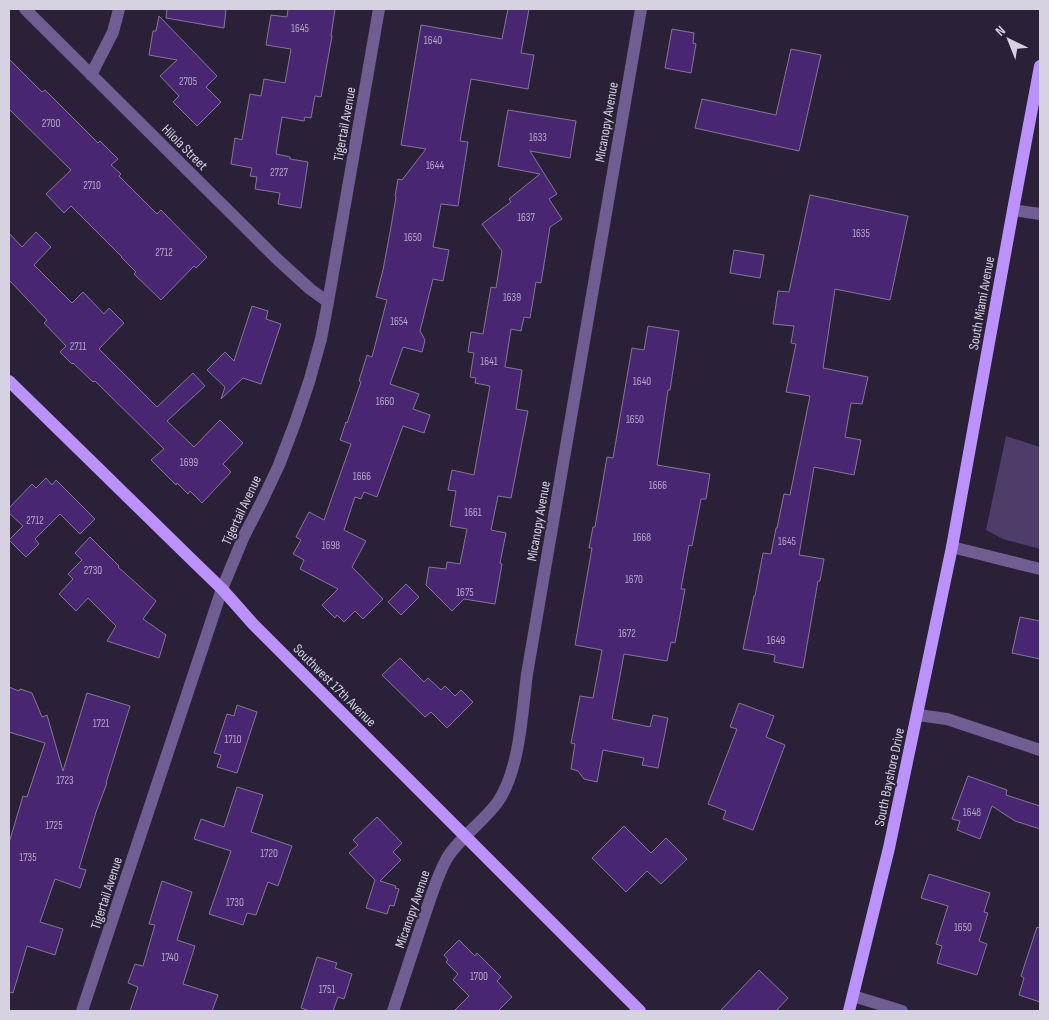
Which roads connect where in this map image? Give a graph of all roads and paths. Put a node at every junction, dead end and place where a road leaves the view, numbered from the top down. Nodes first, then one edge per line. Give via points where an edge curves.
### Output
1 (25, 9) edge
2 (119, 9) edge
3 (379, 9) edge
4 (641, 9) edge
5 (1040, 66) edge
6 (91, 75) junction
7 (1013, 210) junction
8 (1040, 214) edge
9 (328, 302) junction
10 (9, 381) edge
11 (952, 546) junction
12 (1040, 569) edge
13 (222, 589) junction
14 (918, 715) junction
15 (1040, 750) edge
16 (465, 837) junction
17 (853, 996) junction
18 (82, 1011) edge
19 (394, 1011) edge
20 (640, 1011) edge
21 (849, 1011) edge
22 (902, 1011) edge

1 - 6 street, Hilola Street
2 - 6 street via 113,32
3 - 9 street, Tigertail Avenue
4 - 16 street, Micanopy Avenue via 512,770 497,802
5 - 7 main road, South Miami Avenue
6 - 9 street, Hilola Street via 282,264
7 - 8 street
7 - 11 main road, South Miami Avenue
9 - 13 street, Tigertail Avenue via 321,339 296,423
10 - 13 main road, Southwest 17th Avenue
11 - 12 street
11 - 14 main road, South Bayshore Drive
13 - 16 main road, Southwest 17th Avenue
13 - 18 street, Tigertail Avenue
14 - 15 street via 947,719
14 - 17 main road, South Bayshore Drive
16 - 19 street, Micanopy Avenue via 442,869
16 - 20 main road, Southwest 17th Avenue
17 - 21 main road, South Bayshore Drive
17 - 22 street

